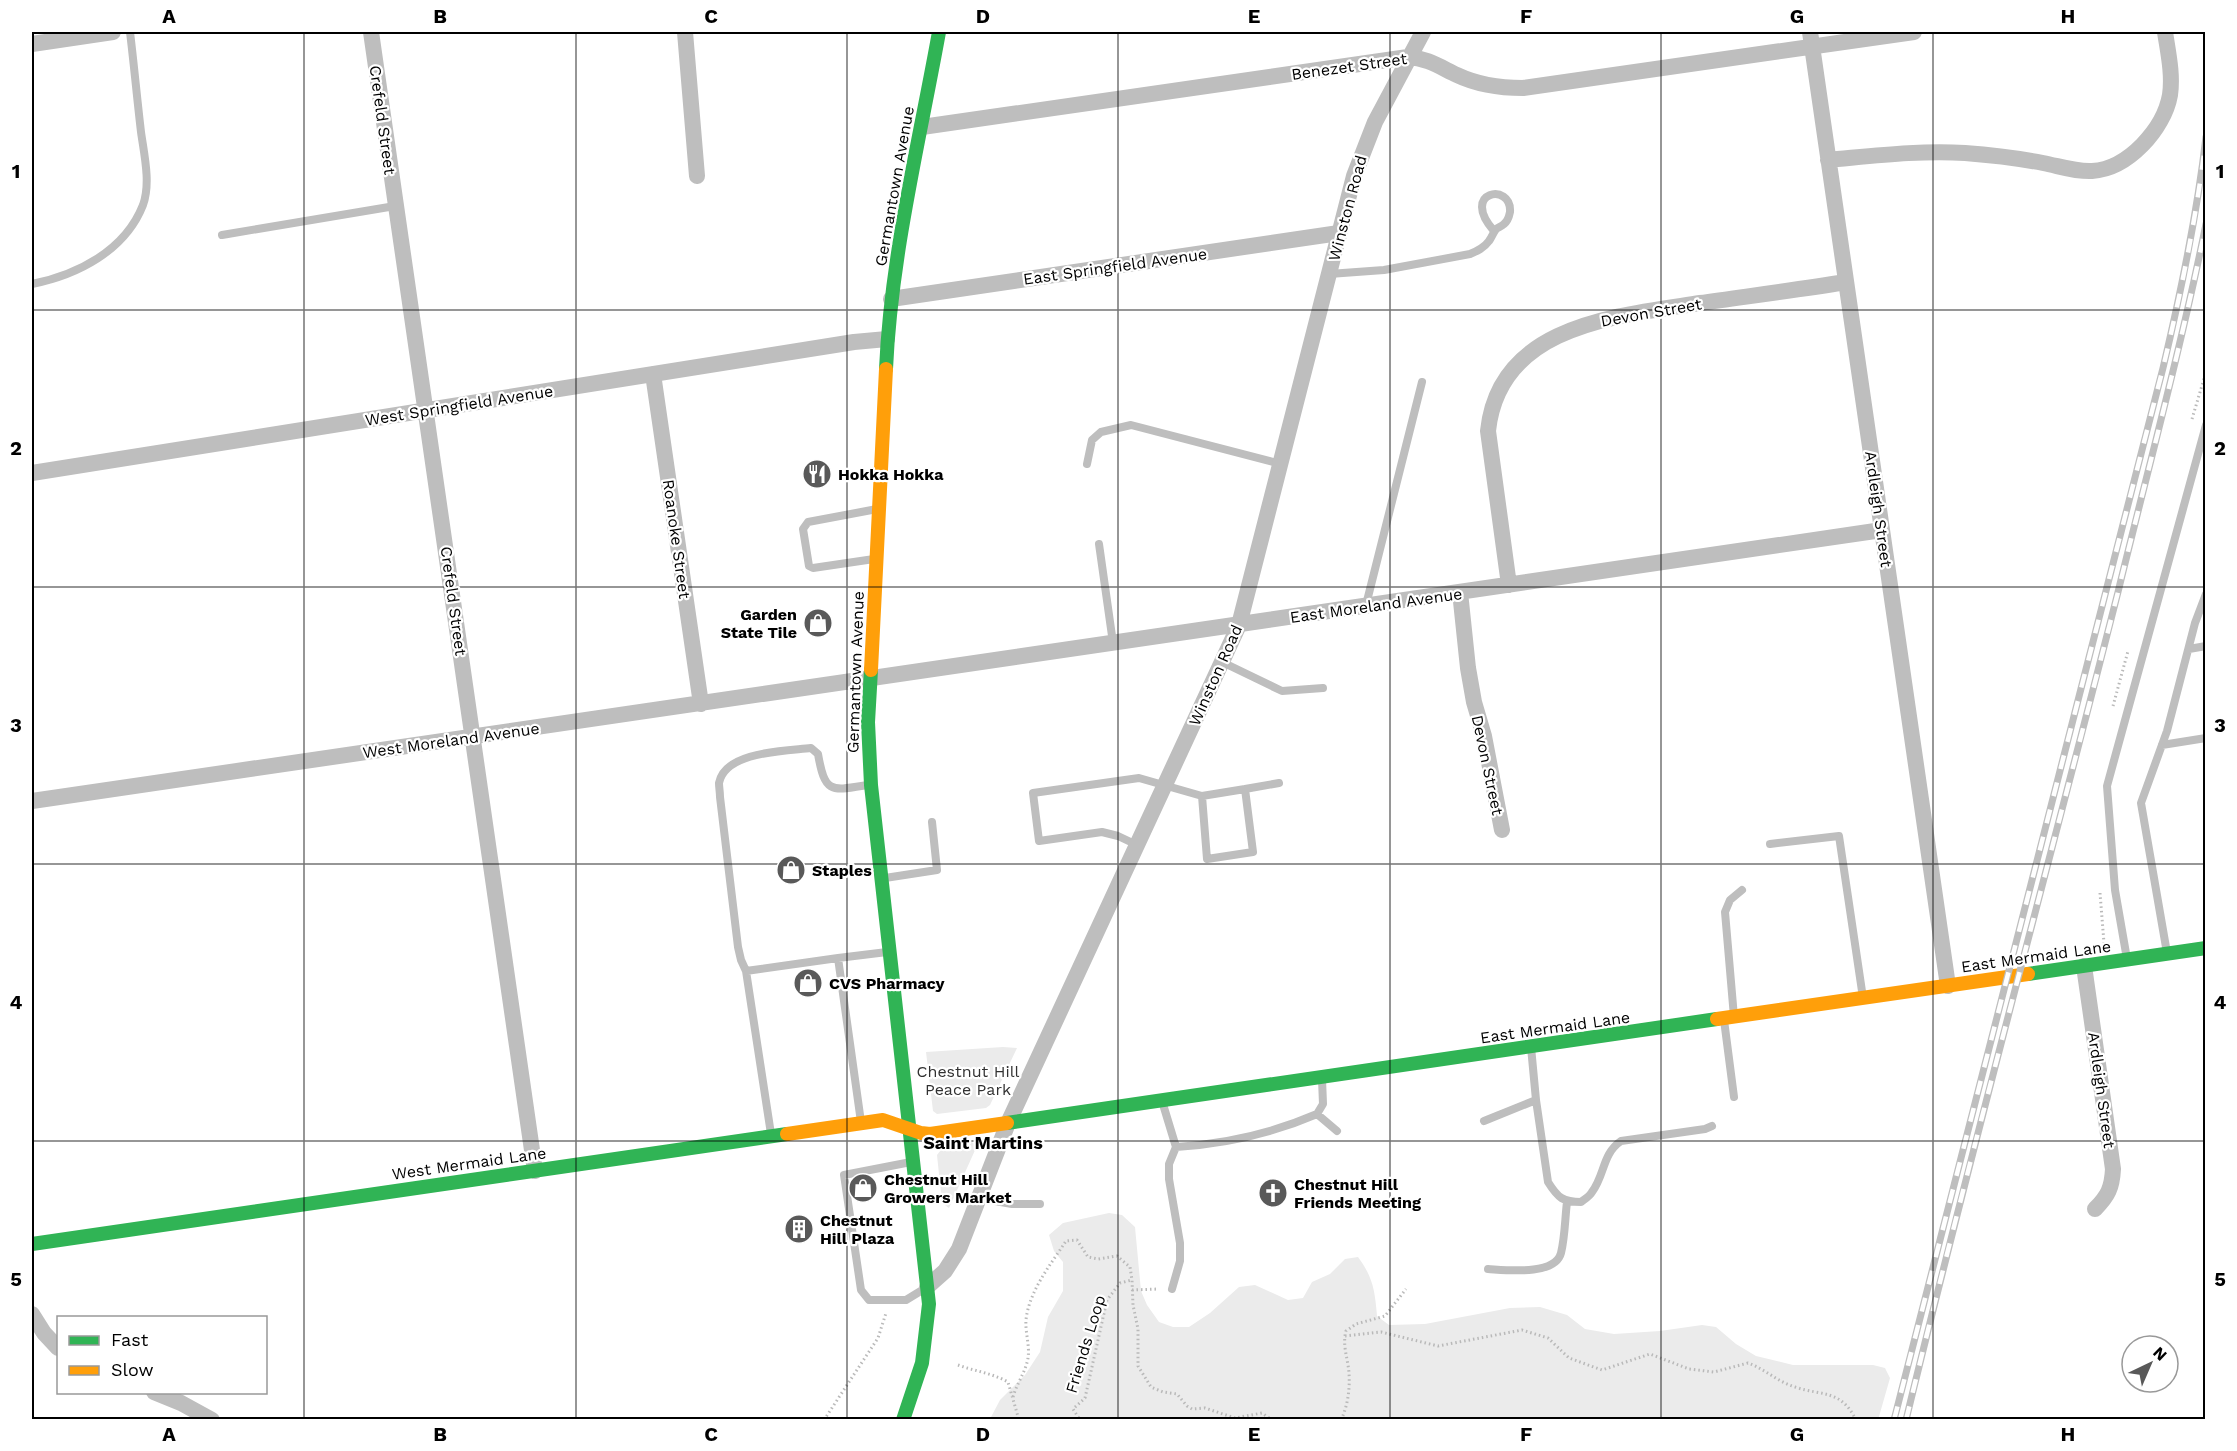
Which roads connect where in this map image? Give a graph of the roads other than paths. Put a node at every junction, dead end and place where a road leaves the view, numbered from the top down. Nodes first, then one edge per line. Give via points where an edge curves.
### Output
1 (113, 32) edge
2 (130, 32) edge
3 (370, 32) edge
4 (685, 32) edge
5 (939, 32) edge
6 (1423, 32) edge
7 (1914, 32) edge
8 (2165, 32) edge
9 (1811, 39) edge
10 (32, 44) edge
11 (1408, 57) junction
12 (922, 127) junction
13 (1828, 160) junction
14 (697, 176) dead end
15 (395, 206) junction
16 (1494, 231) dead end
17 (1339, 233) junction
18 (222, 235) dead end
19 (1329, 274) junction
20 (1846, 282) junction
21 (32, 284) edge
22 (891, 299) junction
23 (887, 339) junction
24 (653, 374) junction
25 (1422, 382) dead end
26 (426, 410) junction
27 (2205, 425) edge
28 (1087, 464) dead end
29 (1281, 464) junction
30 (32, 473) edge
31 (877, 509) junction
32 (1882, 530) junction
33 (1099, 544) dead end
34 (876, 558) junction
35 (1509, 585) junction
36 (1460, 592) junction
37 (2205, 594) edge
38 (1366, 606) junction
39 (1239, 625) junction
40 (1113, 643) junction
41 (2205, 646) edge
42 (2189, 649) junction
43 (1222, 662) junction
44 (870, 678) junction
45 (1323, 688) dead end
46 (701, 704) junction
47 (474, 736) junction
48 (2205, 738) edge
49 (2162, 745) junction
50 (1279, 783) dead end
51 (872, 784) junction
52 (1164, 786) junction
53 (1245, 789) junction
54 (1202, 796) junction
55 (32, 801) edge
56 (932, 822) dead end
57 (1502, 830) dead end
58 (1770, 844) dead end
59 (1137, 845) junction
60 (882, 879) junction
61 (1742, 890) dead end
62 (2205, 948) edge
63 (890, 951) junction
64 (2167, 954) junction
65 (838, 958) junction
66 (2127, 960) junction
67 (2084, 966) junction
68 (746, 970) junction
69 (1948, 986) junction
70 (1863, 999) junction
71 (1729, 1018) junction
72 (1531, 1047) junction
73 (1322, 1077) junction
74 (1734, 1097) dead end
75 (1536, 1100) junction
76 (1162, 1101) junction
77 (1317, 1114) junction
78 (1484, 1121) dead end
79 (1008, 1123) junction
80 (862, 1124) junction
81 (1712, 1126) dead end
82 (910, 1129) junction
83 (1337, 1131) dead end
84 (771, 1136) junction
85 (1176, 1146) junction
86 (914, 1162) junction
87 (535, 1171) junction
88 (978, 1198) junction
89 (1567, 1202) junction
90 (1040, 1204) dead end
91 (2095, 1209) dead end
92 (32, 1244) edge
93 (1488, 1269) dead end
94 (927, 1287) junction
95 (1172, 1289) road end
96 (32, 1314) edge
97 (57, 1347) edge
98 (159, 1394) edge
99 (212, 1419) edge
100 (903, 1419) edge

1 - 10 street
2 - 21 lane via 145,169 143,204 134,222 106,253 66,274
3 - 15 street, Crefeld Street
4 - 14 street
5 - 12 street, Germantown Avenue
6 - 11 street, Winston Road
7 - 9 street, Benezet Street
8 - 13 street via 2170,97 2159,122 2139,146 2109,168 2080,171 1962,153
9 - 11 street, Benezet Street via 1523,88 1473,81 1429,60
9 - 13 street, Ardleigh Street
11 - 12 street, Benezet Street
11 - 17 street, Winston Road via 1363,151
12 - 22 street, Germantown Avenue
13 - 20 street, Ardleigh Street
15 - 18 lane
15 - 26 street, Crefeld Street
16 - 19 lane via 1482,248 1470,254 1384,270
17 - 19 street, Winston Road
17 - 22 street, East Springfield Avenue
19 - 29 street, Winston Road
20 - 32 street, Ardleigh Street
20 - 35 street, Devon Street via 1612,317 1546,341 1522,359 1498,392 1488,431
22 - 23 street, Germantown Avenue
23 - 24 street, West Springfield Avenue
23 - 31 street, Germantown Avenue
24 - 26 street, West Springfield Avenue
24 - 46 street, Roanoke Street
25 - 38 lane
26 - 30 street, West Springfield Avenue
26 - 47 street, Crefeld Street
27 - 66 lane via 2107,786 2115,890
28 - 29 lane via 1092,440 1101,432 1131,425
29 - 39 street, Winston Road
31 - 34 street, Germantown Avenue
31 - 34 lane via 808,522 803,529 809,566 813,568
32 - 35 street, East Moreland Avenue
32 - 69 street, Ardleigh Street
33 - 40 lane
34 - 44 street, Germantown Avenue
35 - 36 street, East Moreland Avenue
36 - 38 street, East Moreland Avenue
36 - 57 street, Devon Street via 1474,702
37 - 42 lane
38 - 39 street, East Moreland Avenue
39 - 40 street, East Moreland Avenue
39 - 43 street, Winston Road
40 - 44 street, East Moreland Avenue
41 - 42 lane
42 - 49 lane
43 - 45 lane via 1282,691
43 - 52 street, Winston Road
44 - 46 street, West Moreland Avenue
44 - 51 street, Germantown Avenue
46 - 47 street, West Moreland Avenue
47 - 55 street, West Moreland Avenue
47 - 87 street, Crefeld Street
48 - 49 lane
49 - 64 lane via 2140,803
50 - 53 lane
51 - 60 street, Germantown Avenue
51 - 68 lane via 832,789 821,773 818,754 811,748 749,756 723,773 719,782 721,807 738,947
52 - 54 lane
52 - 59 street, Winston Road
52 - 59 lane via 1148,779 1130,779 1033,793 1040,841 1102,832
53 - 54 lane
53 - 54 lane via 1253,852 1207,859
56 - 60 lane via 938,870
58 - 70 lane via 1839,836
59 - 79 street, Winston Road
60 - 63 street, Germantown Avenue
61 - 71 lane via 1730,900 1725,912
62 - 64 street, East Mermaid Lane
63 - 65 lane
63 - 82 street, Germantown Avenue
64 - 66 street, East Mermaid Lane
65 - 68 lane
65 - 80 lane
66 - 67 street, East Mermaid Lane
67 - 69 street, East Mermaid Lane
67 - 91 street, Ardleigh Street via 2113,1169 2107,1197
68 - 84 lane
69 - 70 street, East Mermaid Lane
70 - 71 street, East Mermaid Lane
71 - 72 street, East Mermaid Lane
71 - 74 lane
72 - 73 street, East Mermaid Lane
72 - 75 lane
73 - 76 street, East Mermaid Lane
73 - 77 lane via 1323,1104
75 - 78 lane
75 - 89 lane via 1548,1182
76 - 79 street, East Mermaid Lane
76 - 85 lane
77 - 83 lane
77 - 85 lane via 1209,1145
79 - 82 street, East Mermaid Lane via 931,1134
79 - 88 street, Winston Road
80 - 82 street, West Mermaid Lane via 891,1120
80 - 84 street, West Mermaid Lane
81 - 89 lane via 1621,1141 1606,1156 1592,1193 1581,1202
82 - 86 street, Germantown Avenue
84 - 87 street, West Mermaid Lane
85 - 95 lane via 1169,1164 1169,1179 1180,1261
86 - 94 street, Germantown Avenue
86 - 94 lane via 844,1175 861,1290 869,1300 887,1301 906,1300
87 - 92 street, West Mermaid Lane
88 - 90 lane
88 - 94 street, Winston Road via 952,1262
89 - 93 lane via 1561,1256 1555,1263 1537,1270
94 - 100 street, Germantown Avenue via 927,1343
96 - 97 street
98 - 99 street

